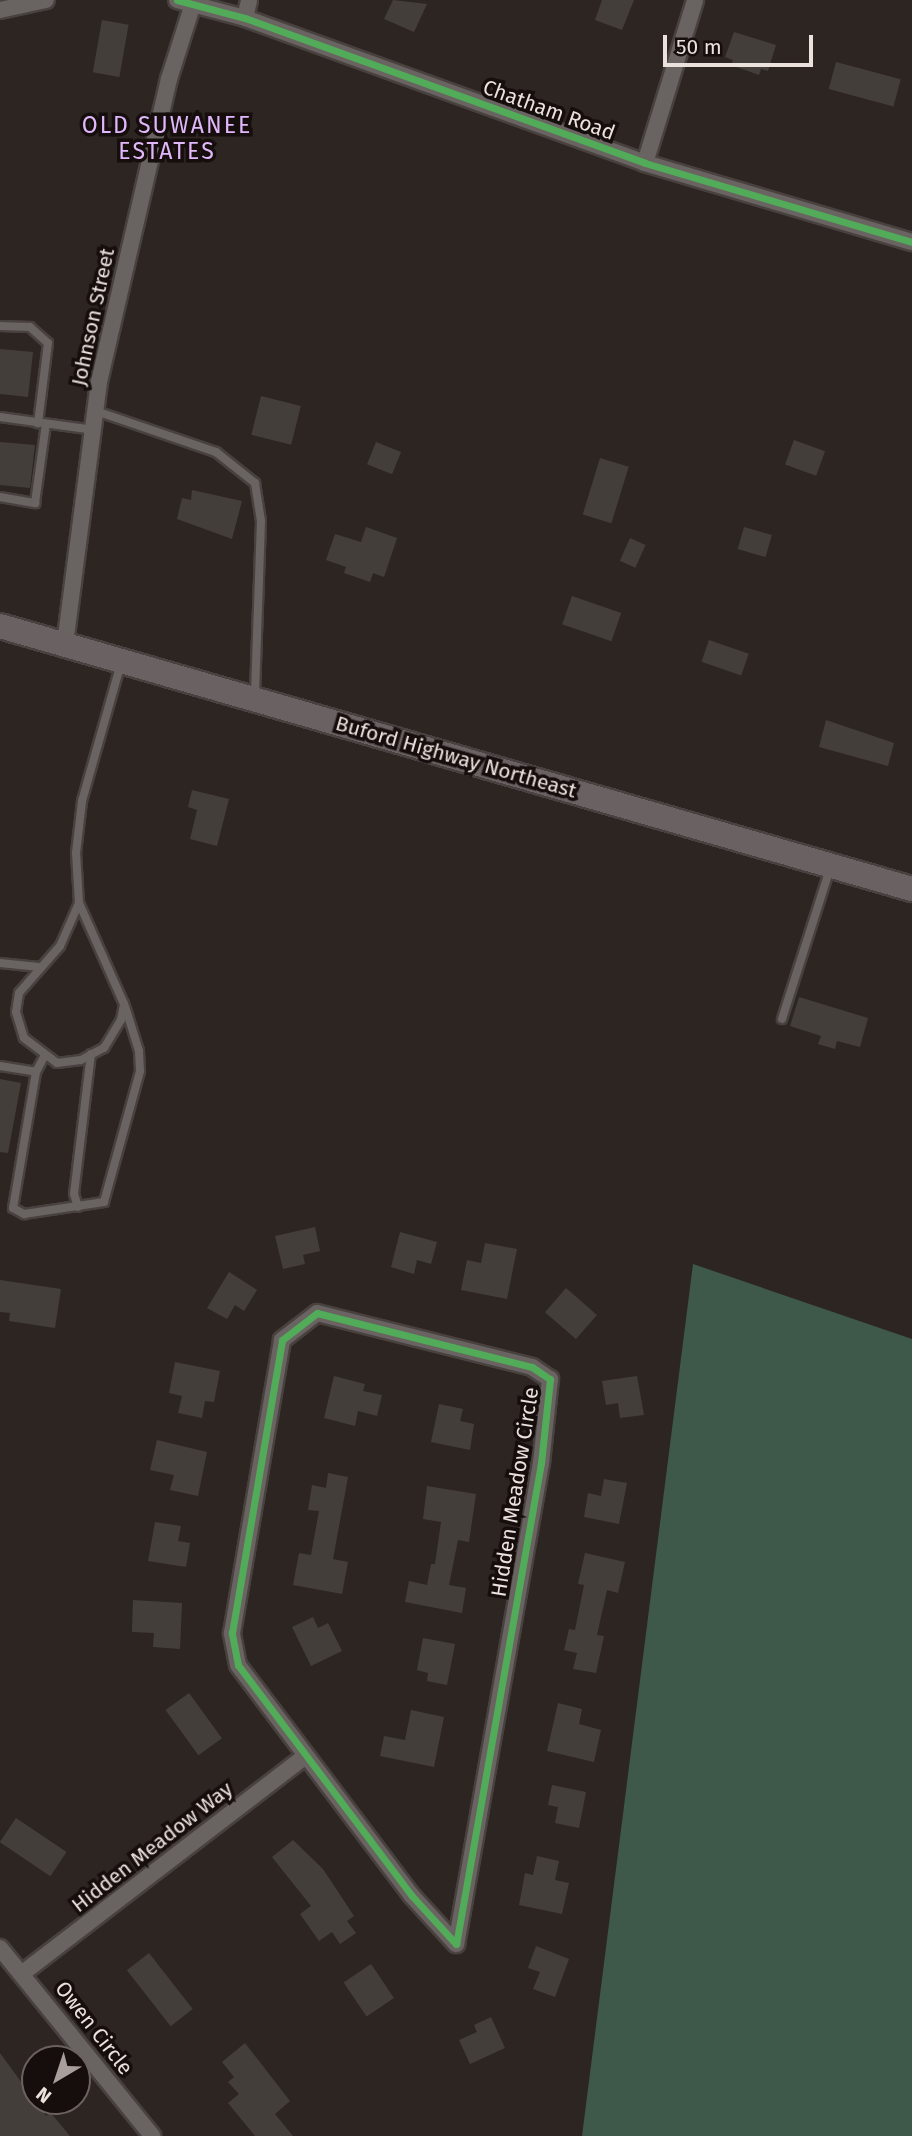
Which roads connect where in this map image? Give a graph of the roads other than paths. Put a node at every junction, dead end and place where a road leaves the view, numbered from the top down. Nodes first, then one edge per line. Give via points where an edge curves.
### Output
1 (46, 0) edge
2 (249, 0) edge
3 (695, 0) edge
4 (185, 2) edge
5 (0, 10) edge
6 (245, 18) junction
7 (645, 163) junction
8 (912, 242) edge
9 (0, 326) edge
10 (96, 411) junction
11 (0, 417) edge
12 (42, 423) junction
13 (94, 430) junction
14 (0, 497) edge
15 (0, 626) edge
16 (65, 644) junction
17 (122, 660) junction
18 (255, 699) junction
19 (831, 866) junction
20 (912, 889) edge
21 (79, 903) junction
22 (0, 963) edge
23 (39, 967) junction
24 (124, 1004) junction
25 (782, 1019) dead end
26 (91, 1054) junction
27 (45, 1055) junction
28 (0, 1066) edge
29 (36, 1072) junction
30 (78, 1208) junction
31 (305, 1756) junction
32 (0, 1948) edge
33 (24, 1972) junction
34 (152, 2136) edge

1 - 5 street
2 - 6 street
3 - 7 street
4 - 6 street, Chatham Road
4 - 10 street, Johnson Street
6 - 7 street, Chatham Road
7 - 8 street, Chatham Road
9 - 12 lane via 30,327 48,343
10 - 13 street, Johnson Street
10 - 18 lane via 216,452 255,483 261,522
11 - 12 lane
12 - 13 lane
12 - 14 lane via 35,503
13 - 16 street, Johnson Street
15 - 16 main road, Buford Highway Northeast
16 - 17 main road, Buford Highway Northeast
17 - 18 main road, Buford Highway Northeast
17 - 21 lane via 82,801 76,853
18 - 19 main road, Buford Highway Northeast
19 - 20 main road, Buford Highway Northeast
19 - 25 lane
21 - 23 lane via 60,946
21 - 24 lane
22 - 23 lane
23 - 27 lane via 19,993 16,1012 24,1038
24 - 26 lane via 121,1020 104,1048
24 - 30 lane via 139,1051 140,1071 107,1197 99,1204
26 - 27 lane via 57,1063
26 - 30 lane via 75,1184
27 - 29 lane
28 - 29 lane
29 - 30 lane via 11,1204 24,1214
31 - 31 street, Hidden Meadow Circle via 238,1665 232,1633 282,1339 317,1313 533,1367 550,1380 541,1463 456,1944 412,1896
31 - 33 street, Hidden Meadow Way
32 - 33 street, Owen Circle
33 - 34 street, Owen Circle

